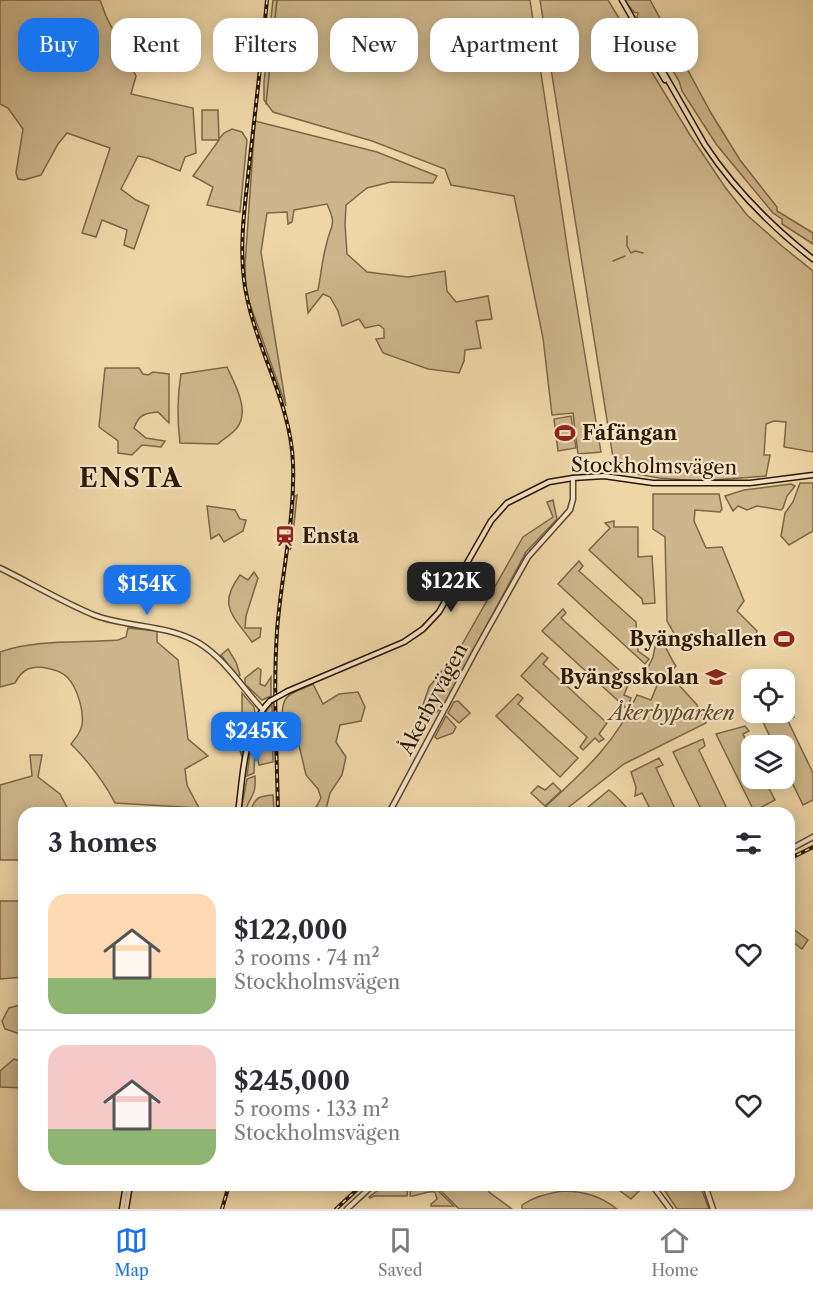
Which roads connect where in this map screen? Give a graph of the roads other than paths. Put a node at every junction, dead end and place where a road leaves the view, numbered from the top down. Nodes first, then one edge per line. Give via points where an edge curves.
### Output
1 (620, 0) edge
2 (813, 259) edge
3 (813, 475) edge
4 (573, 478) junction
5 (0, 568) edge
6 (262, 709) junction
7 (239, 807) edge
8 (392, 807) edge
9 (813, 838) edge
10 (795, 847) edge
11 (127, 1191) edge
12 (366, 1191) edge
13 (656, 1191) edge
14 (707, 1191) edge
15 (124, 1209) edge
16 (347, 1209) edge
17 (670, 1209) edge
18 (713, 1209) edge

1 - 2 main road via 705,145 736,188
3 - 4 main road, Stockholmsvägen via 750,483 680,484 604,476
4 - 6 main road, Stockholmsvägen, bridge via 549,482 507,503 486,530 439,612 423,629 404,642 288,691
4 - 8 main road, Åkerbyvägen via 570,510 528,557
5 - 6 main road via 93,614 134,626 163,628 199,643
6 - 7 main road, Stockholmsvägen via 249,742
9 - 10 main road
11 - 15 main road
12 - 16 main road
13 - 17 main road
14 - 18 main road

